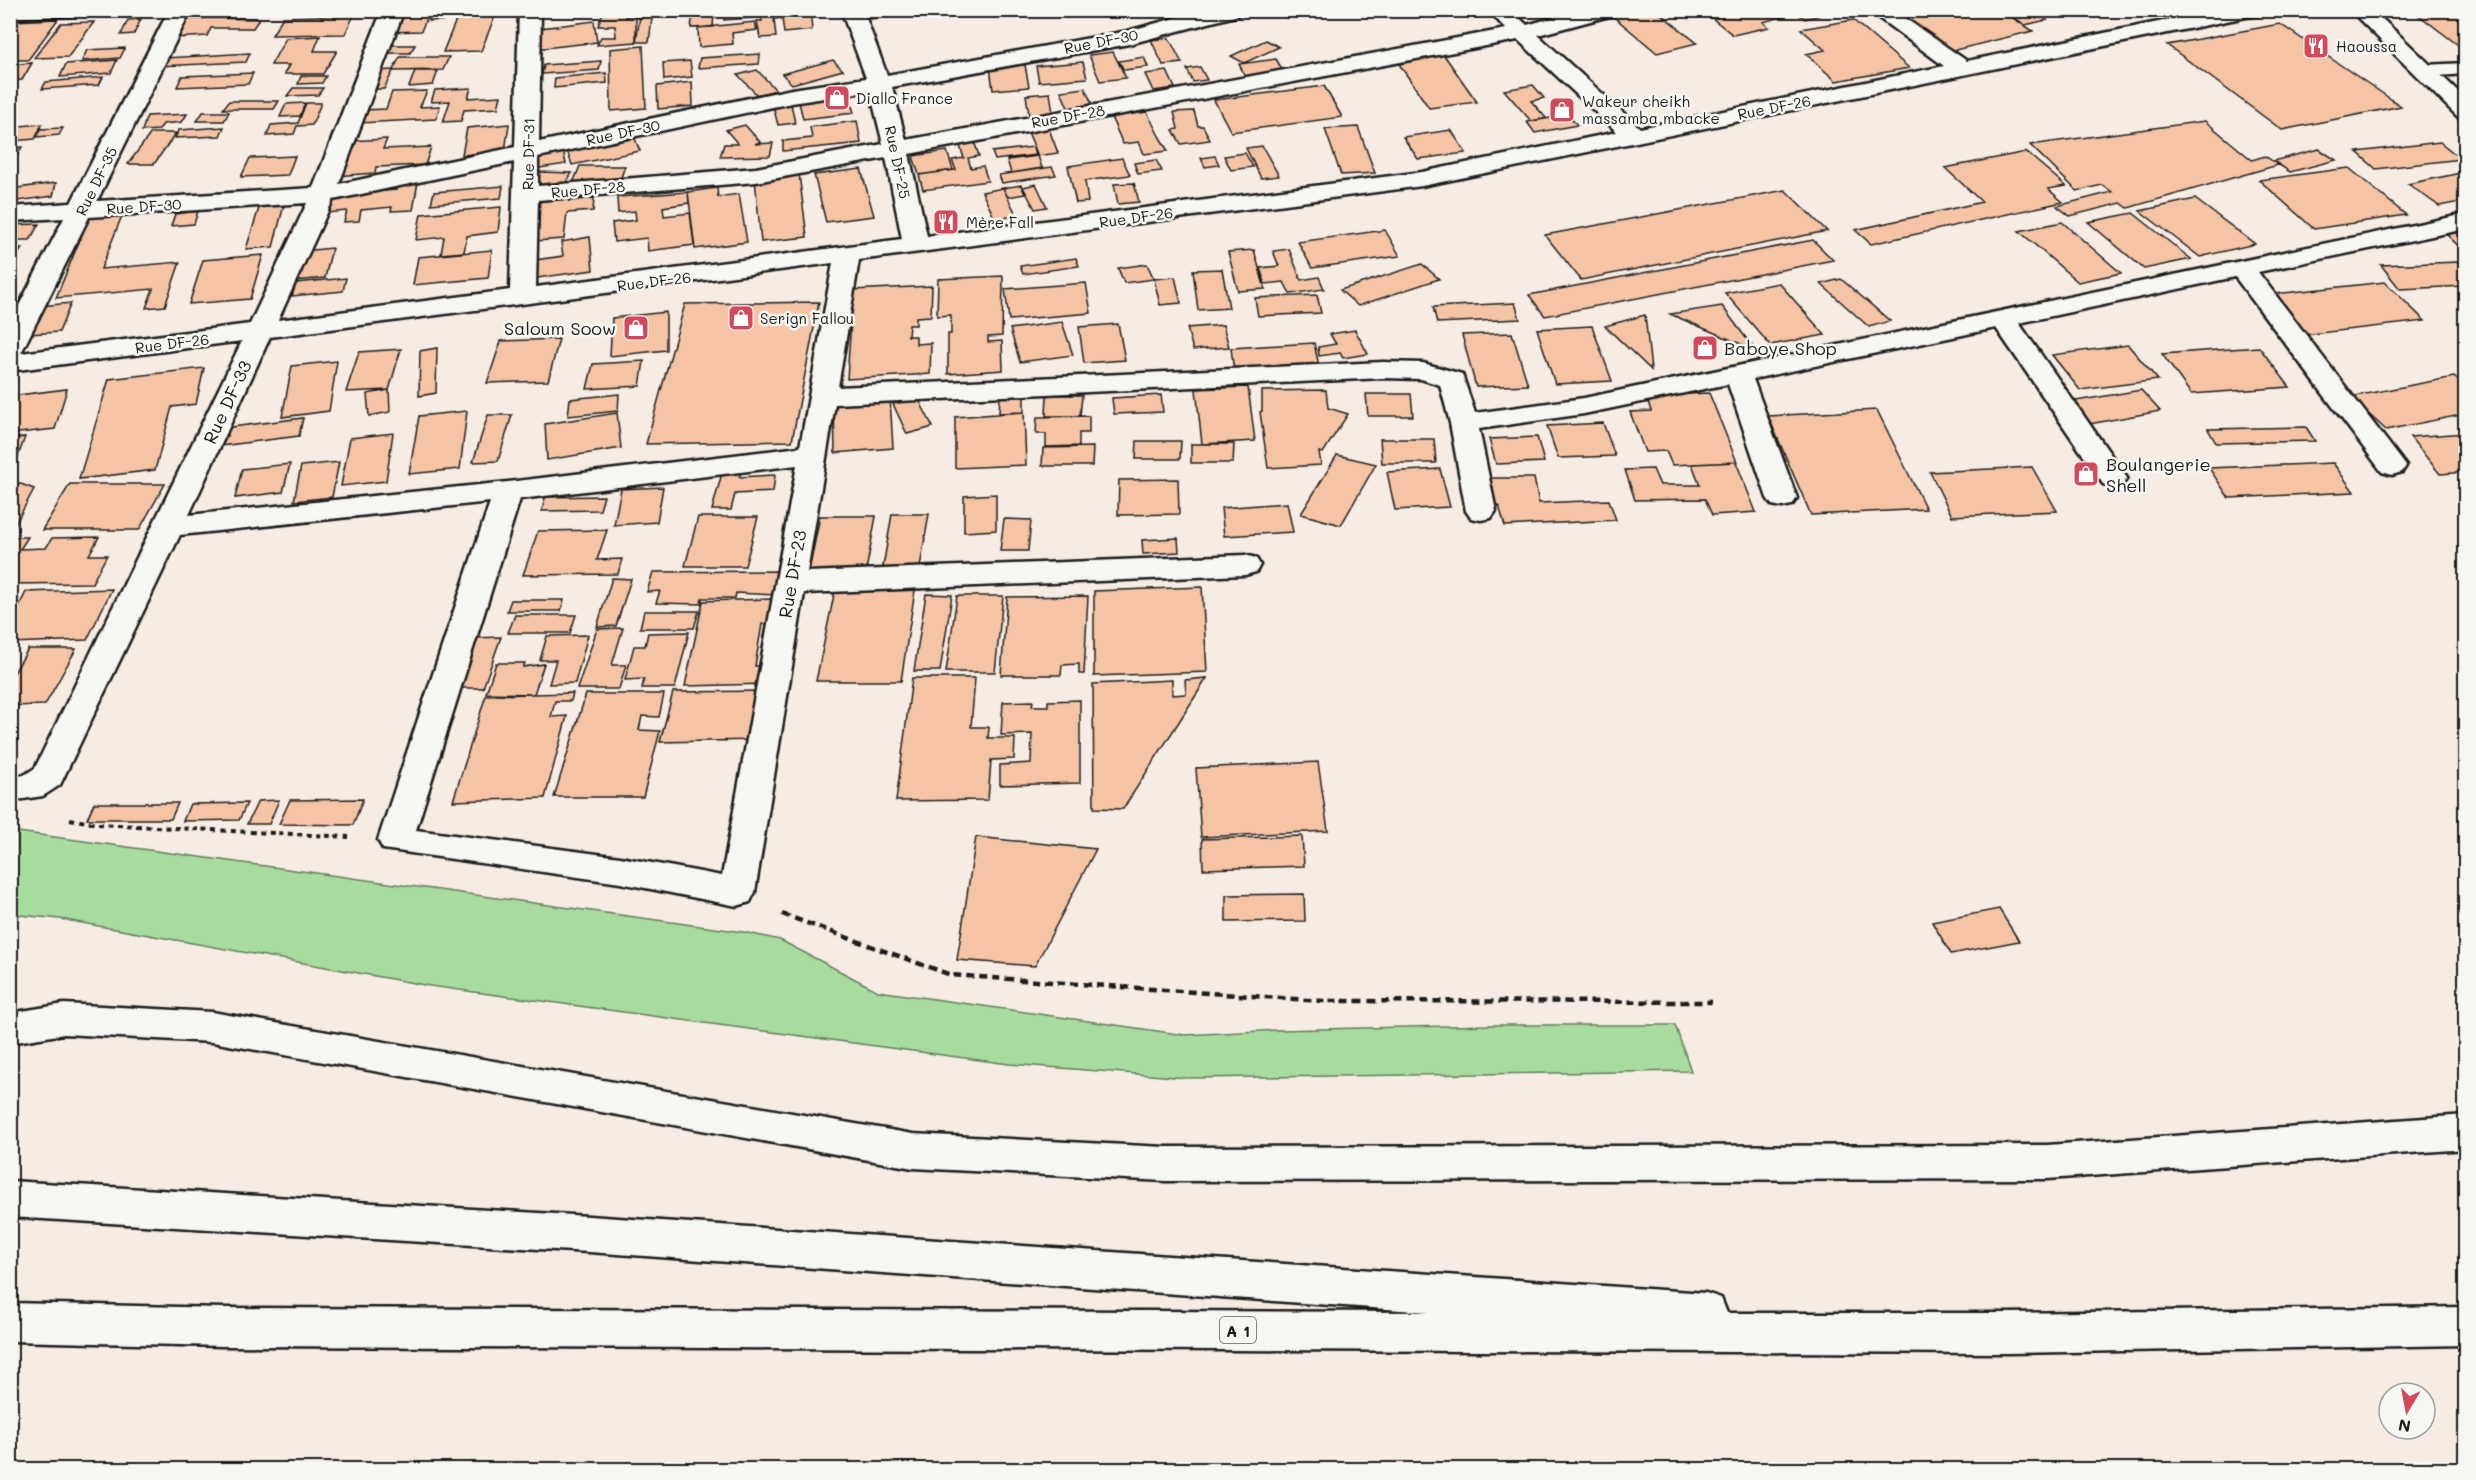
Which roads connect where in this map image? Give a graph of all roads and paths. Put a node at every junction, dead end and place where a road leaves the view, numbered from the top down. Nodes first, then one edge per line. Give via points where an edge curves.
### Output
1 (68, 10) edge
2 (180, 10) edge
3 (393, 10) edge
4 (530, 10) edge
5 (852, 10) edge
6 (1231, 10) edge
7 (1498, 10) edge
8 (1605, 10) edge
9 (1878, 10) edge
10 (2251, 10) edge
11 (2360, 10) edge
12 (10, 12) edge
13 (1524, 32) junction
14 (2466, 68) edge
15 (1963, 69) junction
16 (2423, 71) junction
17 (879, 83) junction
18 (2466, 112) edge
19 (1635, 136) junction
20 (896, 148) junction
21 (528, 153) junction
22 (527, 194) junction
23 (323, 195) junction
24 (82, 210) junction
25 (10, 214) edge
26 (2466, 221) edge
27 (916, 246) junction
28 (847, 256) junction
29 (2241, 268) junction
30 (523, 298) junction
31 (2003, 319) junction
32 (260, 332) junction
33 (10, 350) edge
34 (10, 363) edge
35 (1738, 375) junction
36 (823, 396) junction
37 (1464, 423) junction
38 (813, 454) junction
39 (2392, 466) dead end
40 (2113, 478) dead end
41 (508, 491) junction
42 (1782, 498) dead end
43 (1481, 511) dead end
44 (169, 527) junction
45 (1245, 565) dead end
46 (791, 583) junction
47 (25, 787) edge
48 (395, 840) junction
49 (737, 892) junction
50 (1712, 1002) dead end
51 (10, 1028) edge
52 (2466, 1132) edge
53 (10, 1199) edge
54 (10, 1322) edge
55 (2466, 1326) edge
56 (2007, 1333) junction

1 - 12 main road
2 - 24 main road, Rue DF-35
3 - 23 main road, Rue DF-33
4 - 21 main road, Rue DF-31
5 - 17 main road, Rue DF-25
6 - 17 main road, Rue DF-30 via 1130,37
7 - 13 main road
8 - 13 main road, Rue DF-28
9 - 15 main road
10 - 15 main road, Rue DF-26
11 - 16 main road
13 - 19 main road
13 - 20 main road, Rue DF-28
14 - 16 lane
15 - 19 main road, Rue DF-26
16 - 18 main road
17 - 20 main road, Rue DF-25
17 - 21 main road, Rue DF-30 via 792,96
19 - 27 main road, Rue DF-26 via 1422,179
20 - 22 main road, Rue DF-28 via 756,175
20 - 27 main road, Rue DF-25
21 - 22 main road, Rue DF-31
21 - 23 main road, Rue DF-30
22 - 30 main road, Rue DF-31
23 - 24 main road, Rue DF-30
23 - 32 main road, Rue DF-33
24 - 25 main road, Rue DF-30
24 - 33 main road, Rue DF-35
26 - 29 main road
27 - 28 main road, Rue DF-26
28 - 30 main road, Rue DF-26
28 - 36 main road, Rue DF-23
29 - 31 main road
29 - 39 main road
30 - 32 main road, Rue DF-26
31 - 35 main road
31 - 40 main road
32 - 34 main road, Rue DF-26
32 - 44 main road, Rue DF-33
35 - 37 main road via 1584,406
35 - 42 main road
36 - 37 main road via 1424,371 1452,380
36 - 38 main road, Rue DF-23
37 - 43 main road
38 - 41 main road
38 - 46 main road, Rue DF-23
41 - 44 main road
41 - 48 main road
44 - 47 main road, Rue DF-33 via 48,776
45 - 46 main road
46 - 49 main road, Rue DF-23
47 - 48 path via 55,817 97,824
48 - 49 main road via 621,870
49 - 50 path via 779,913 951,975 1323,1001
51 - 52 main road via 63,1019 212,1027 913,1151 1165,1164 2047,1162
53 - 56 main road via 601,1234
54 - 56 main road, A 1 via 223,1327
55 - 56 main road, A 1

